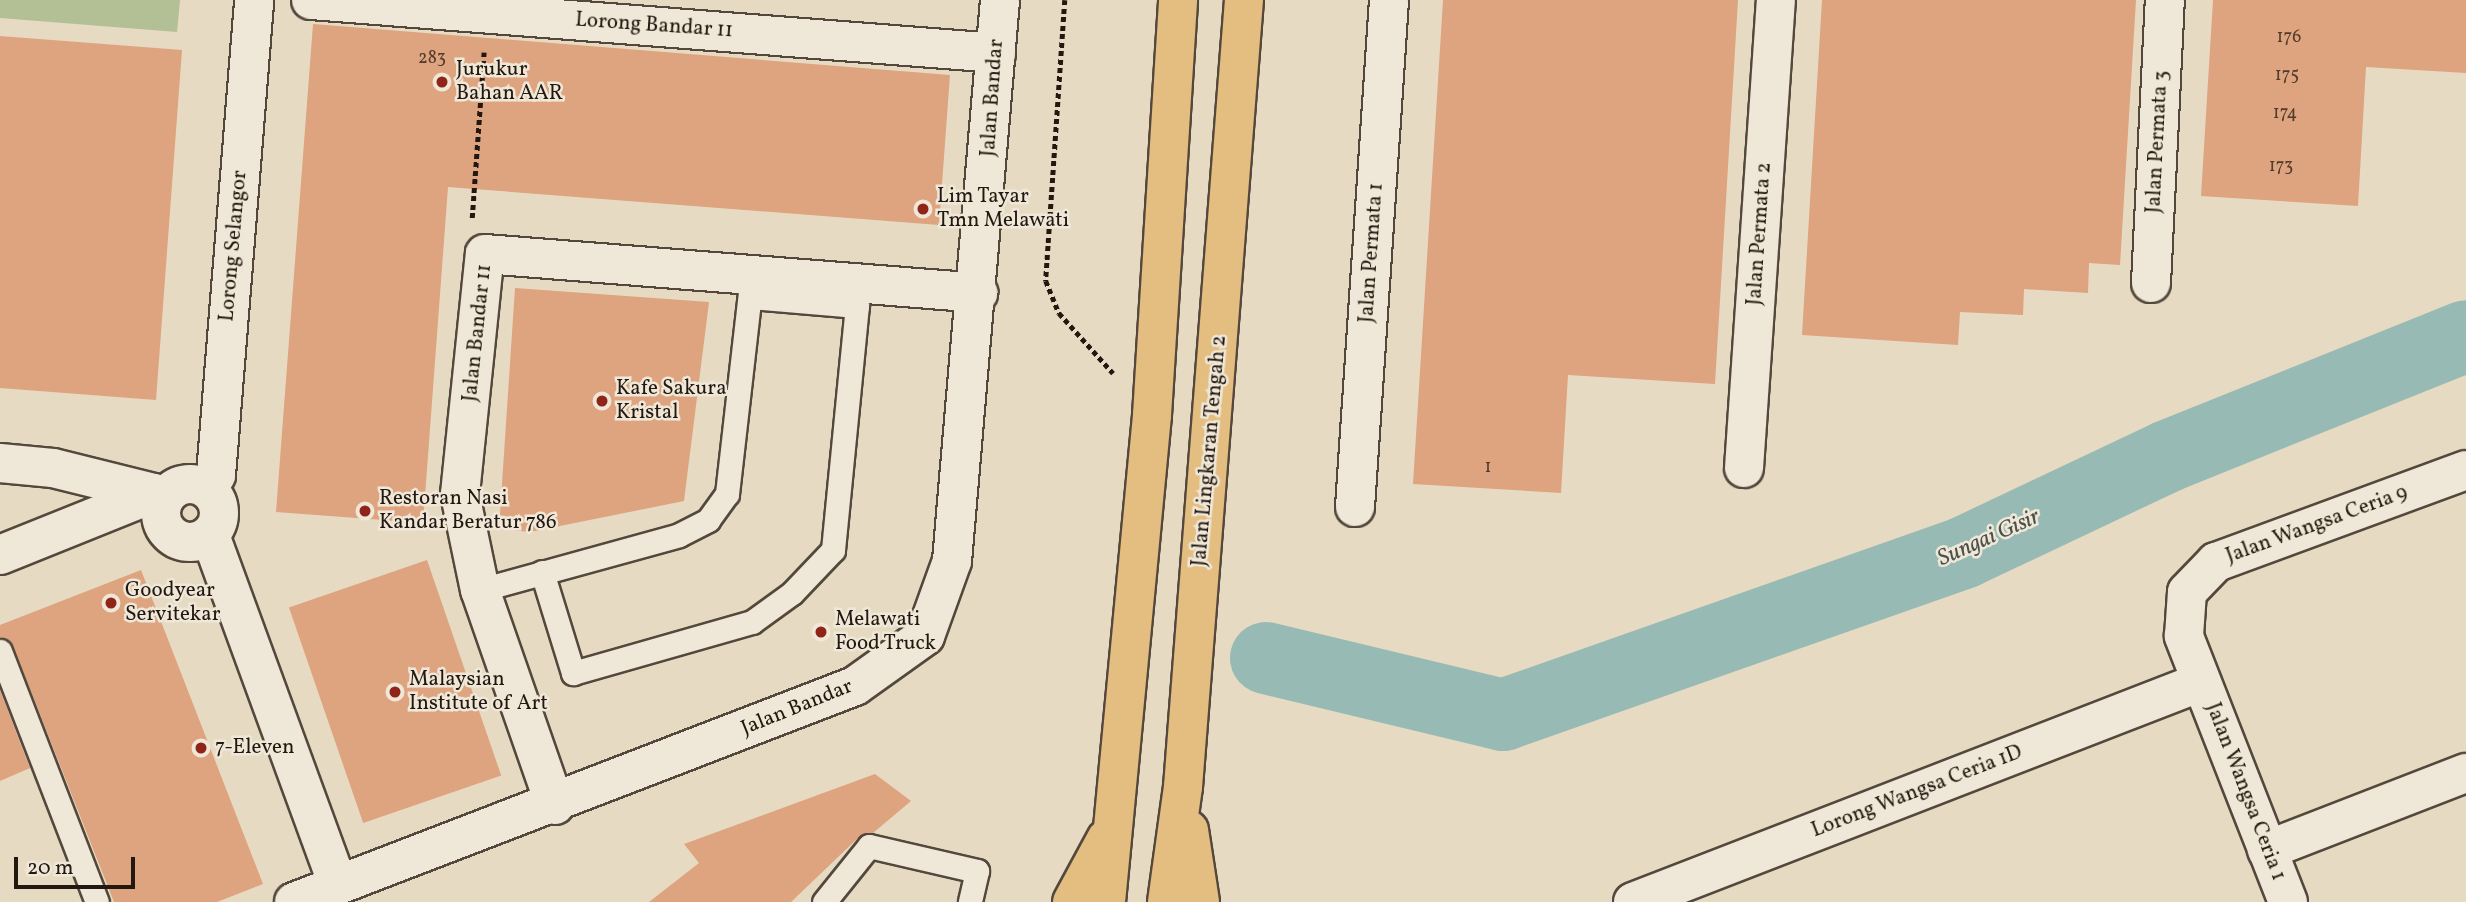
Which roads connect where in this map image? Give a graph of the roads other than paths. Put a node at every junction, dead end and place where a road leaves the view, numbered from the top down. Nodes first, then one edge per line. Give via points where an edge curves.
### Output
1 (254, 0) edge
2 (311, 0) edge
3 (1000, 0) edge
4 (1178, 0) edge
5 (1244, 0) edge
6 (1390, 0) edge
7 (1776, 0) edge
8 (2165, 0) edge
9 (488, 7) edge
10 (996, 53) junction
11 (2151, 283) dead end
12 (751, 286) junction
13 (978, 293) junction
14 (0, 463) edge
15 (1744, 468) dead end
16 (2466, 470) edge
17 (208, 489) junction
18 (160, 495) junction
19 (1355, 507) dead end
20 (210, 535) junction
21 (0, 555) edge
22 (542, 572) junction
23 (480, 590) junction
24 (0, 651) edge
25 (2202, 682) junction
26 (2466, 773) edge
27 (1183, 787) junction
28 (555, 805) junction
29 (1117, 820) junction
30 (2267, 849) junction
31 (338, 884) junction
32 (97, 902) edge
33 (294, 902) edge
34 (824, 902) edge
35 (970, 902) edge
36 (1072, 902) edge
37 (1106, 902) edge
38 (1167, 902) edge
39 (1200, 902) edge
40 (1633, 902) edge
41 (2288, 902) edge

1 - 17 street, Lorong Selangor via 216,475
2 - 9 street, Lorong Bandar 11
3 - 10 street, Jalan Bandar
4 - 29 highway via 1152,415
5 - 27 highway, Jalan Lingkaran Tengah 2
6 - 19 street, Jalan Permata 1
7 - 15 street, Jalan Permata 2
8 - 11 street, Jalan Permata 3
9 - 10 street, Lorong Bandar 11
10 - 13 street, Jalan Bandar
12 - 13 street, Jalan Bandar 11
12 - 22 lane via 727,494 708,520 679,535
12 - 22 lane via 858,306 833,550 792,593 752,622 573,673
12 - 23 street, Jalan Bandar 11 via 485,254 460,494
13 - 28 street, Jalan Bandar via 952,561 925,636 855,686
14 - 18 street via 53,468
16 - 25 street, Jalan Wangsa Ceria 9 via 2216,562 2187,592 2184,636
17 - 18 street via 181,485
17 - 20 street via 220,514
18 - 20 street via 162,519 171,535 189,543
18 - 21 street
20 - 31 street
22 - 23 lane
23 - 28 street, Jalan Bandar 11
24 - 32 lane
25 - 30 street, Jalan Wangsa Ceria 1
25 - 40 street, Lorong Wangsa Ceria 1D
26 - 30 street
27 - 38 highway, Jalan Lingkaran Tengah 2
27 - 39 highway
28 - 31 street, Jalan Bandar
29 - 36 highway
29 - 37 highway
30 - 41 street, Jalan Wangsa Ceria 1
31 - 33 street, Jalan Bandar
34 - 35 lane via 869,846 977,871

